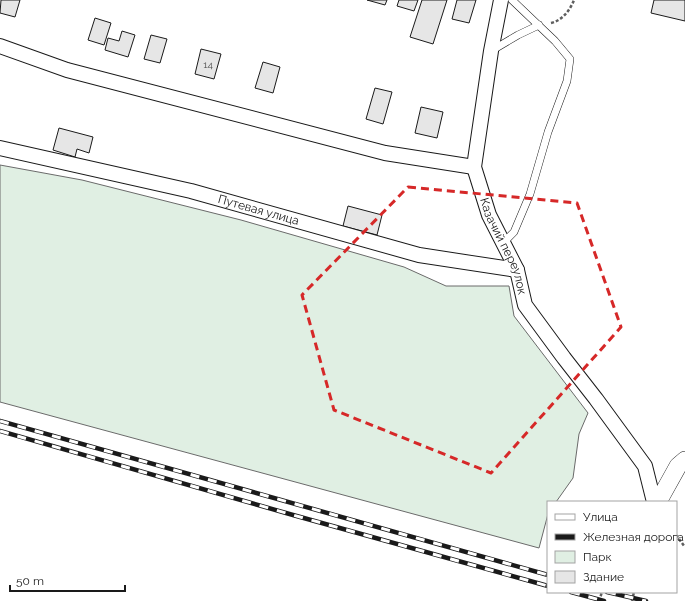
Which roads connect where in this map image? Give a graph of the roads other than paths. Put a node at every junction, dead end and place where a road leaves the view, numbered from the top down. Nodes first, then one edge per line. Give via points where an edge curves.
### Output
1 (501, 0) edge
2 (512, 0) edge
3 (539, 26) junction
4 (0, 46) edge
5 (491, 51) junction
6 (0, 148) edge
7 (474, 167) junction
8 (504, 242) junction
9 (517, 270) junction
10 (685, 460) edge
11 (654, 501) edge
12 (659, 501) edge

1 - 5 street, Казачий переулок
2 - 3 lane
3 - 5 lane
3 - 8 lane via 570,59 567,81 548,132 530,194 514,232
4 - 7 street via 67,70 385,153
5 - 7 street, Казачий переулок
6 - 9 street, Путевая улица via 191,191 419,255
7 - 8 street, Казачий переулок via 489,215
8 - 9 street, Казачий переулок
9 - 11 street, Казачий переулок via 525,305 645,466
10 - 12 street via 678,466

